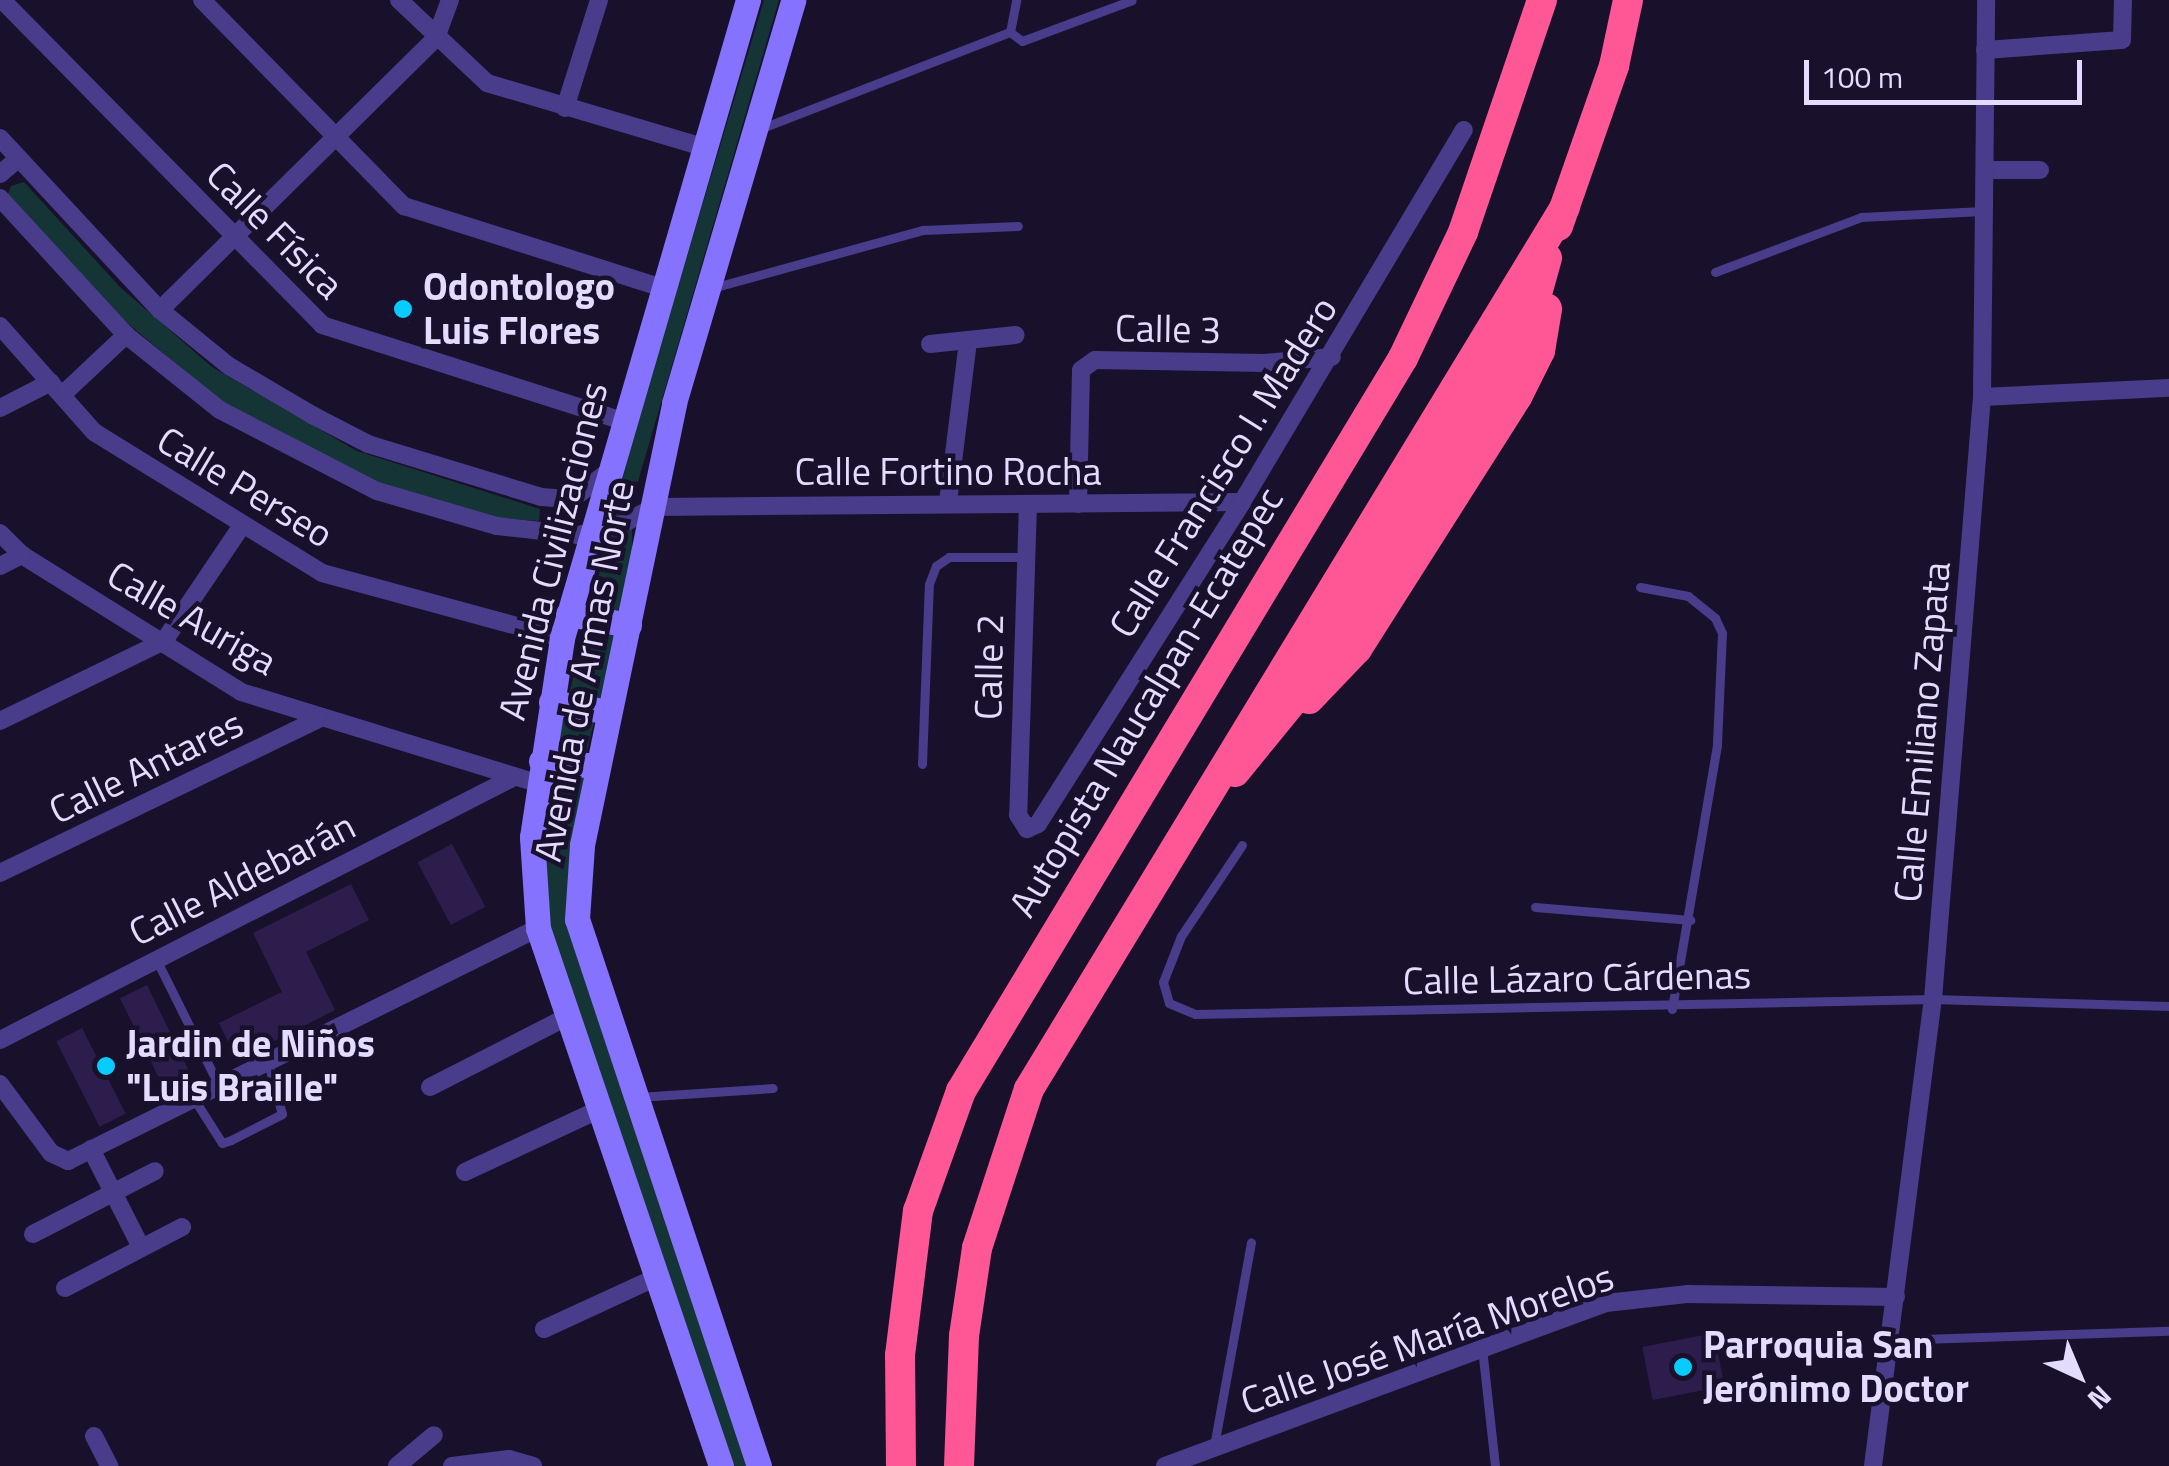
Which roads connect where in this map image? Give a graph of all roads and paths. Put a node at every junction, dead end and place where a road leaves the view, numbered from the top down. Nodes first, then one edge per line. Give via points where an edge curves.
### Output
1 (2, 0) edge
2 (202, 0) edge
3 (398, 0) edge
4 (450, 0) edge
5 (599, 0) edge
6 (748, 0) edge
7 (793, 0) edge
8 (1016, 0) edge
9 (1132, 0) edge
10 (1542, 0) edge
11 (1628, 0) edge
12 (1986, 0) edge
13 (2124, 0) edge
14 (1010, 32) junction
15 (436, 38) junction
16 (1984, 50) junction
17 (566, 108) junction
18 (754, 130) junction
19 (1464, 130) dead end
20 (334, 136) junction
21 (0, 138) edge
22 (704, 147) junction
23 (18, 159) junction
24 (1985, 170) junction
25 (2040, 170) dead end
26 (0, 174) edge
27 (0, 198) edge
28 (1565, 207) junction
29 (1984, 211) junction
30 (1018, 226) dead end
31 (233, 236) junction
32 (1550, 248) junction
33 (1715, 272) dead end
34 (659, 287) junction
35 (710, 289) junction
36 (160, 310) junction
37 (0, 326) edge
38 (1016, 335) dead end
39 (126, 336) junction
40 (968, 342) junction
41 (930, 344) dead end
42 (1332, 357) junction
43 (2169, 388) edge
44 (56, 389) junction
45 (1982, 397) junction
46 (0, 408) edge
47 (622, 422) junction
48 (608, 472) junction
49 (948, 502) junction
50 (1242, 502) junction
51 (1028, 504) junction
52 (1078, 504) junction
53 (654, 507) junction
54 (241, 526) junction
55 (594, 531) junction
56 (0, 533) edge
57 (22, 555) junction
58 (1024, 557) junction
59 (0, 566) edge
60 (1640, 587) dead end
61 (629, 625) junction
62 (565, 626) junction
63 (164, 642) junction
64 (551, 702) junction
65 (609, 712) junction
66 (319, 719) junction
67 (0, 721) edge
68 (1260, 747) junction
69 (922, 764) dead end
70 (597, 766) junction
71 (531, 774) junction
72 (1208, 798) junction
73 (1027, 829) joint
74 (1242, 845) dead end
75 (0, 873) edge
76 (533, 891) junction
77 (579, 893) junction
78 (1535, 907) dead end
79 (1690, 920) junction
80 (538, 928) junction
81 (156, 958) junction
82 (1932, 999) junction
83 (2169, 1006) edge
84 (1672, 1008) junction
85 (568, 1017) junction
86 (0, 1040) edge
87 (268, 1063) junction
88 (0, 1084) edge
89 (219, 1087) junction
90 (430, 1087) dead end
91 (772, 1088) dead end
92 (635, 1098) junction
93 (194, 1100) junction
94 (600, 1110) junction
95 (91, 1149) junction
96 (155, 1171) dead end
97 (466, 1172) dead end
98 (113, 1190) junction
99 (677, 1217) junction
100 (182, 1226) dead end
101 (642, 1230) junction
102 (33, 1234) dead end
103 (1251, 1242) dead end
104 (141, 1247) junction
105 (658, 1277) junction
106 (64, 1288) dead end
107 (1896, 1297) junction
108 (544, 1330) dead end
109 (2169, 1331) edge
110 (1892, 1340) junction
111 (1482, 1348) junction
112 (434, 1435) dead end
113 (94, 1436) dead end
114 (1214, 1448) junction
115 (109, 1466) edge
116 (396, 1466) edge
117 (452, 1466) edge
118 (533, 1466) edge
119 (721, 1466) edge
120 (759, 1466) edge
121 (900, 1466) edge
122 (958, 1466) edge
123 (1165, 1466) edge
124 (1495, 1466) edge
125 (1873, 1466) edge

1 - 31 street, Calle Física
2 - 20 street
3 - 15 street
4 - 15 street
5 - 17 street
6 - 22 main road, Avenida Civilizaciones
7 - 18 main road, Avenida de Armas Norte
8 - 14 lane
9 - 14 lane via 1022,41
10 - 121 highway, Autopista Naucalpan-Ecatepec via 1463,232 1403,358 960,1092 918,1211 900,1355
11 - 28 highway via 1614,66
12 - 16 street, Calle Emiliano Zapata
13 - 16 street via 2122,40
14 - 18 lane
15 - 17 street via 487,83
15 - 20 street
16 - 24 street, Calle Emiliano Zapata
17 - 22 street
18 - 35 main road, Avenida de Armas Norte
19 - 42 street, Calle Francisco I. Madero
20 - 31 street
20 - 34 street via 404,206
21 - 23 street
22 - 34 main road, Avenida Civilizaciones
23 - 26 street
23 - 36 street
24 - 25 street
24 - 29 street, Calle Emiliano Zapata
27 - 39 street
28 - 32 highway
28 - 68 highway via 1540,351 1517,397 1357,650
28 - 72 highway
29 - 33 lane via 1861,217
29 - 45 street, Calle Emiliano Zapata
30 - 35 lane via 923,230
31 - 36 street
31 - 47 street, Calle Física via 338,334
32 - 68 highway via 1533,308 1492,384
32 - 72 highway via 1412,492
34 - 47 main road, Avenida Civilizaciones
35 - 53 main road, Avenida de Armas Norte via 674,404
36 - 48 street via 230,366 368,444 541,497 572,500
37 - 44 street, Calle Perseo
38 - 40 street
39 - 44 street
39 - 55 street via 220,410 377,492 532,533
40 - 41 street
40 - 49 street
42 - 50 street, Calle Francisco I. Madero
42 - 52 street, Calle 3 via 1264,363 1095,360 1080,370
43 - 45 street
44 - 46 street
44 - 54 street, Calle Perseo via 94,432
45 - 82 street, Calle Emiliano Zapata
47 - 48 main road, Avenida Civilizaciones
48 - 55 main road, Avenida Civilizaciones
49 - 51 street, Calle Fortino Rocha
49 - 53 street, Calle Fortino Rocha
50 - 52 street, Calle Fortino Rocha
50 - 73 street, Calle Francisco I. Madero via 1038,824
51 - 52 street, Calle Fortino Rocha
51 - 58 street, Calle 2
53 - 55 street
53 - 61 main road, Avenida de Armas Norte
54 - 62 street, Calle Perseo via 322,573
54 - 63 street
55 - 62 main road, Avenida Civilizaciones
56 - 57 street, Calle Auriga
57 - 59 street
57 - 63 street, Calle Auriga
58 - 69 lane via 948,557 936,566 929,584
58 - 73 street, Calle 2 via 1018,815
60 - 79 lane via 1688,596 1722,633 1717,745
61 - 62 main road
61 - 65 main road, Avenida de Armas Norte
62 - 64 main road, Avenida Civilizaciones
63 - 66 street, Calle Auriga via 241,692
63 - 67 street
64 - 65 main road
64 - 71 main road, Avenida Civilizaciones
65 - 70 main road, Avenida de Armas Norte
66 - 71 street, Calle Auriga
66 - 75 street, Calle Antares
68 - 72 highway
70 - 71 main road
70 - 77 main road, Avenida de Armas Norte
71 - 76 main road, Avenida Civilizaciones
71 - 81 street, Calle Aldebarán
72 - 122 highway via 1062,1030 1014,1126 970,1291
74 - 84 lane, Calle Lázaro Cárdenas via 1181,936 1164,982 1169,1003 1196,1014
76 - 77 main road
76 - 80 main road, Avenida Civilizaciones
77 - 92 main road, Avenida de Armas Norte via 577,918
78 - 79 lane
79 - 84 lane
80 - 85 main road, Avenida Civilizaciones
80 - 87 street
81 - 86 street, Calle Aldebarán
81 - 89 lane
82 - 83 lane, Calle Lázaro Cárdenas
82 - 84 lane, Calle Lázaro Cárdenas
82 - 107 street, Calle Emiliano Zapata
85 - 90 street
85 - 94 main road, Avenida Civilizaciones
87 - 89 street
87 - 93 lane via 282,1114 222,1144
88 - 95 street via 58,1160
89 - 93 street
91 - 92 lane
92 - 99 main road, Avenida de Armas Norte
93 - 95 street
94 - 97 street
94 - 101 main road, Avenida Civilizaciones
95 - 98 street
96 - 98 street
98 - 102 street
98 - 104 street
99 - 101 main road
99 - 120 main road, Avenida de Armas Norte
100 - 104 street
101 - 105 main road, Avenida Civilizaciones
103 - 114 lane
104 - 106 street
105 - 108 street
105 - 119 main road, Avenida Civilizaciones
107 - 110 street, Calle Emiliano Zapata
107 - 111 street, Calle José María Morelos via 1687,1294 1606,1303
109 - 110 lane
110 - 125 street, Calle Emiliano Zapata
111 - 114 street, Calle José María Morelos
111 - 124 lane
112 - 116 street
113 - 115 street
114 - 123 street, Calle José María Morelos
117 - 118 street via 509,1459

